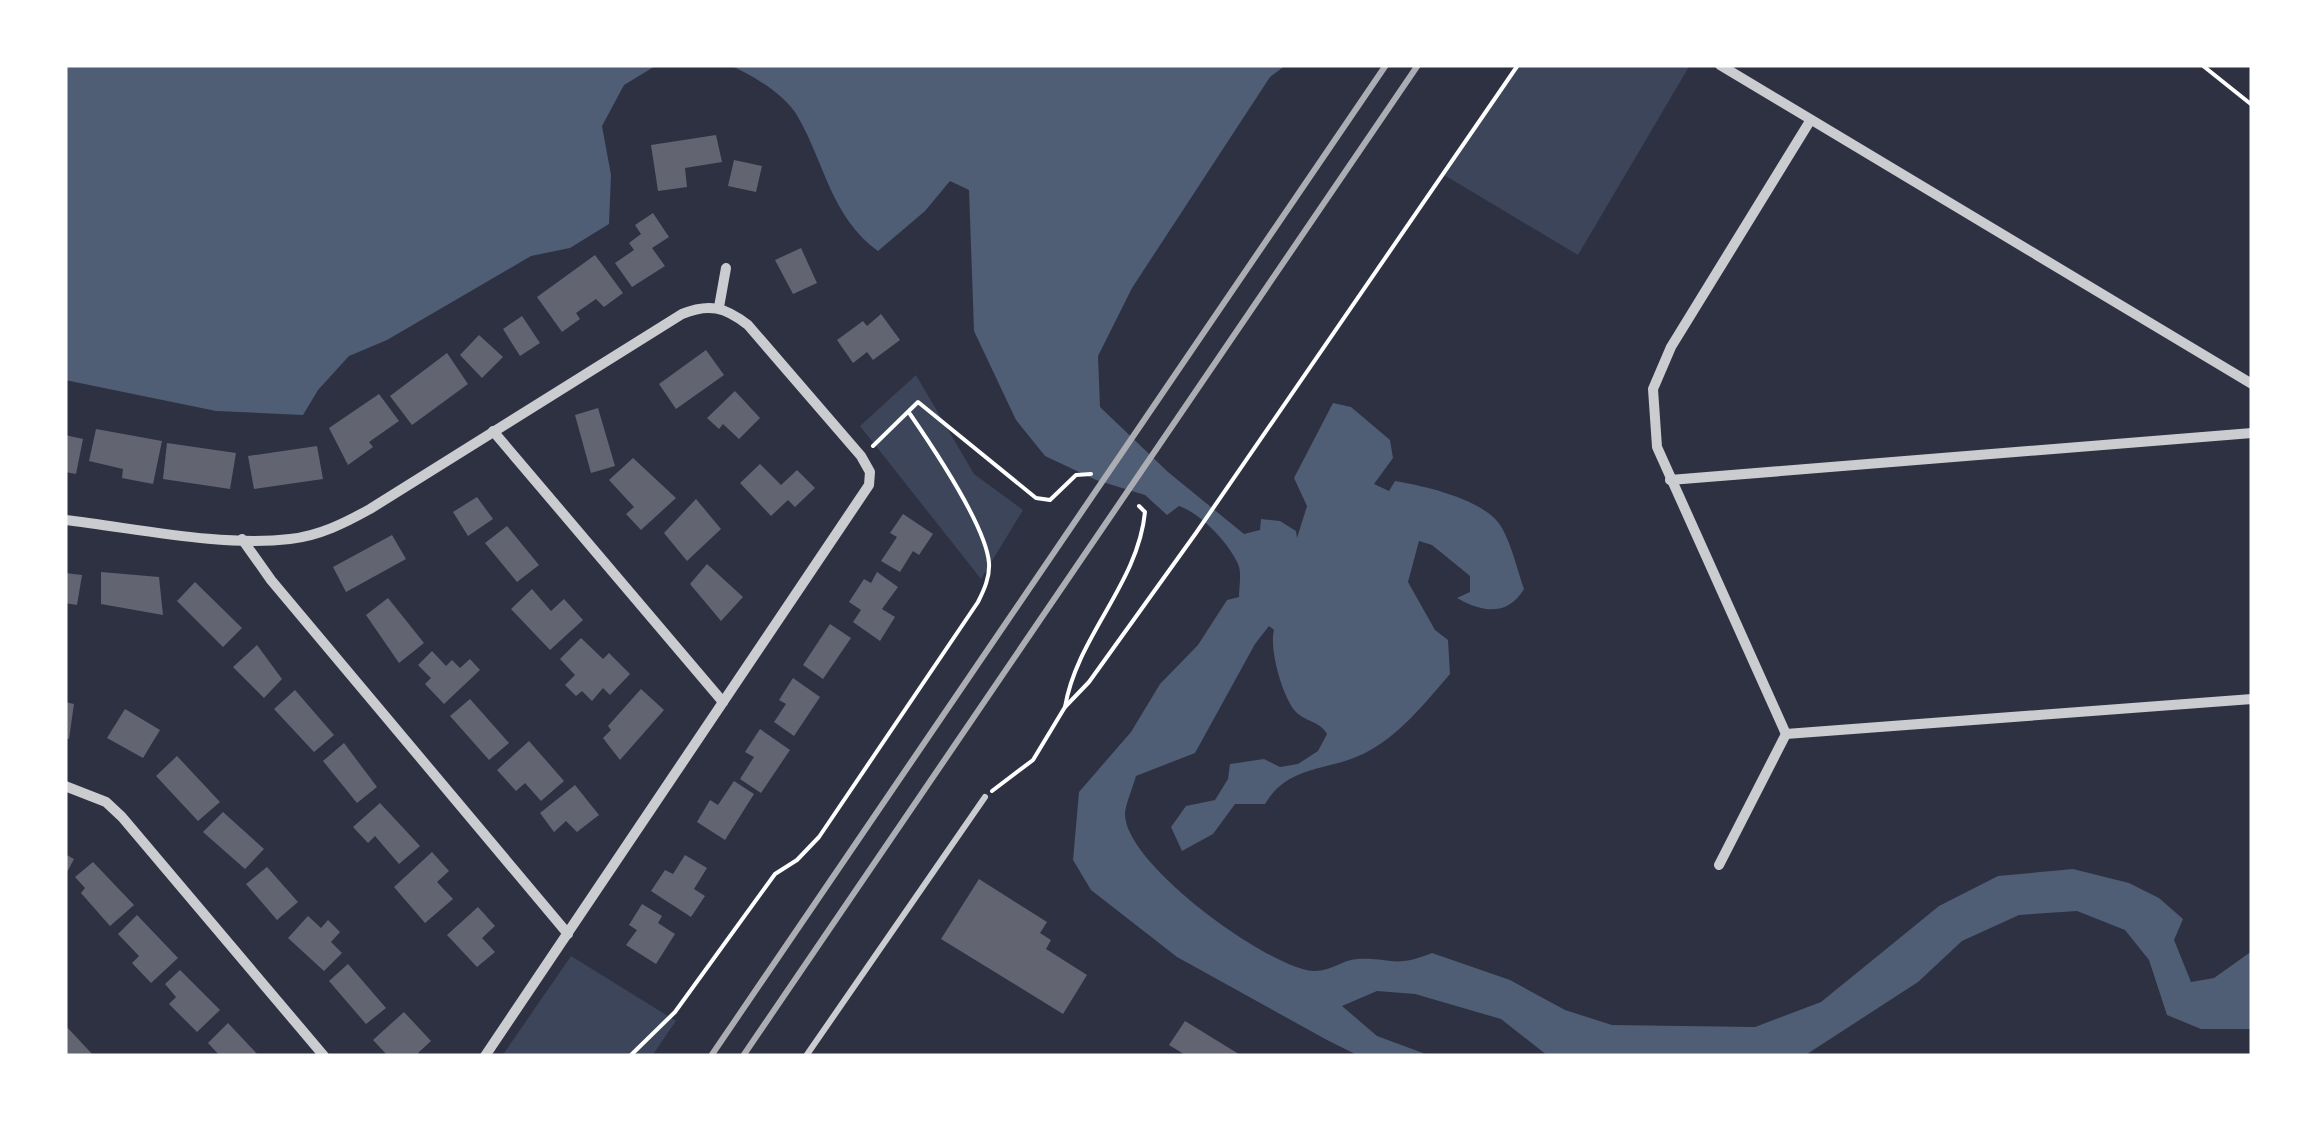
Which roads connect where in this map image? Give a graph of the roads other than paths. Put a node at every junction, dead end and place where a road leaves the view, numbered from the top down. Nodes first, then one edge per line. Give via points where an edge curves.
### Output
1 (1720, 65) edge
2 (1810, 120) junction
3 (726, 268) dead end
4 (720, 307) junction
5 (2252, 384) edge
6 (493, 432) junction
7 (2252, 432) edge
8 (1670, 480) junction
9 (65, 520) edge
10 (242, 539) junction
11 (2252, 698) edge
12 (722, 702) junction
13 (1786, 734) junction
14 (65, 786) edge
15 (984, 797) road end
16 (1719, 865) dead end
17 (568, 934) junction
18 (324, 1056) edge
19 (485, 1056) edge
20 (806, 1056) edge

1 - 2 street
2 - 5 street
2 - 8 street via 1671,347 1653,389 1656,446
3 - 4 street
4 - 6 street via 682,314
4 - 12 street via 748,325 870,472 869,486
6 - 10 street via 344,523 290,540
6 - 12 street
7 - 8 street
8 - 13 street
9 - 10 street
10 - 17 street
11 - 13 street
12 - 17 street
13 - 16 street
14 - 18 street via 122,816
15 - 20 lane
17 - 19 street

